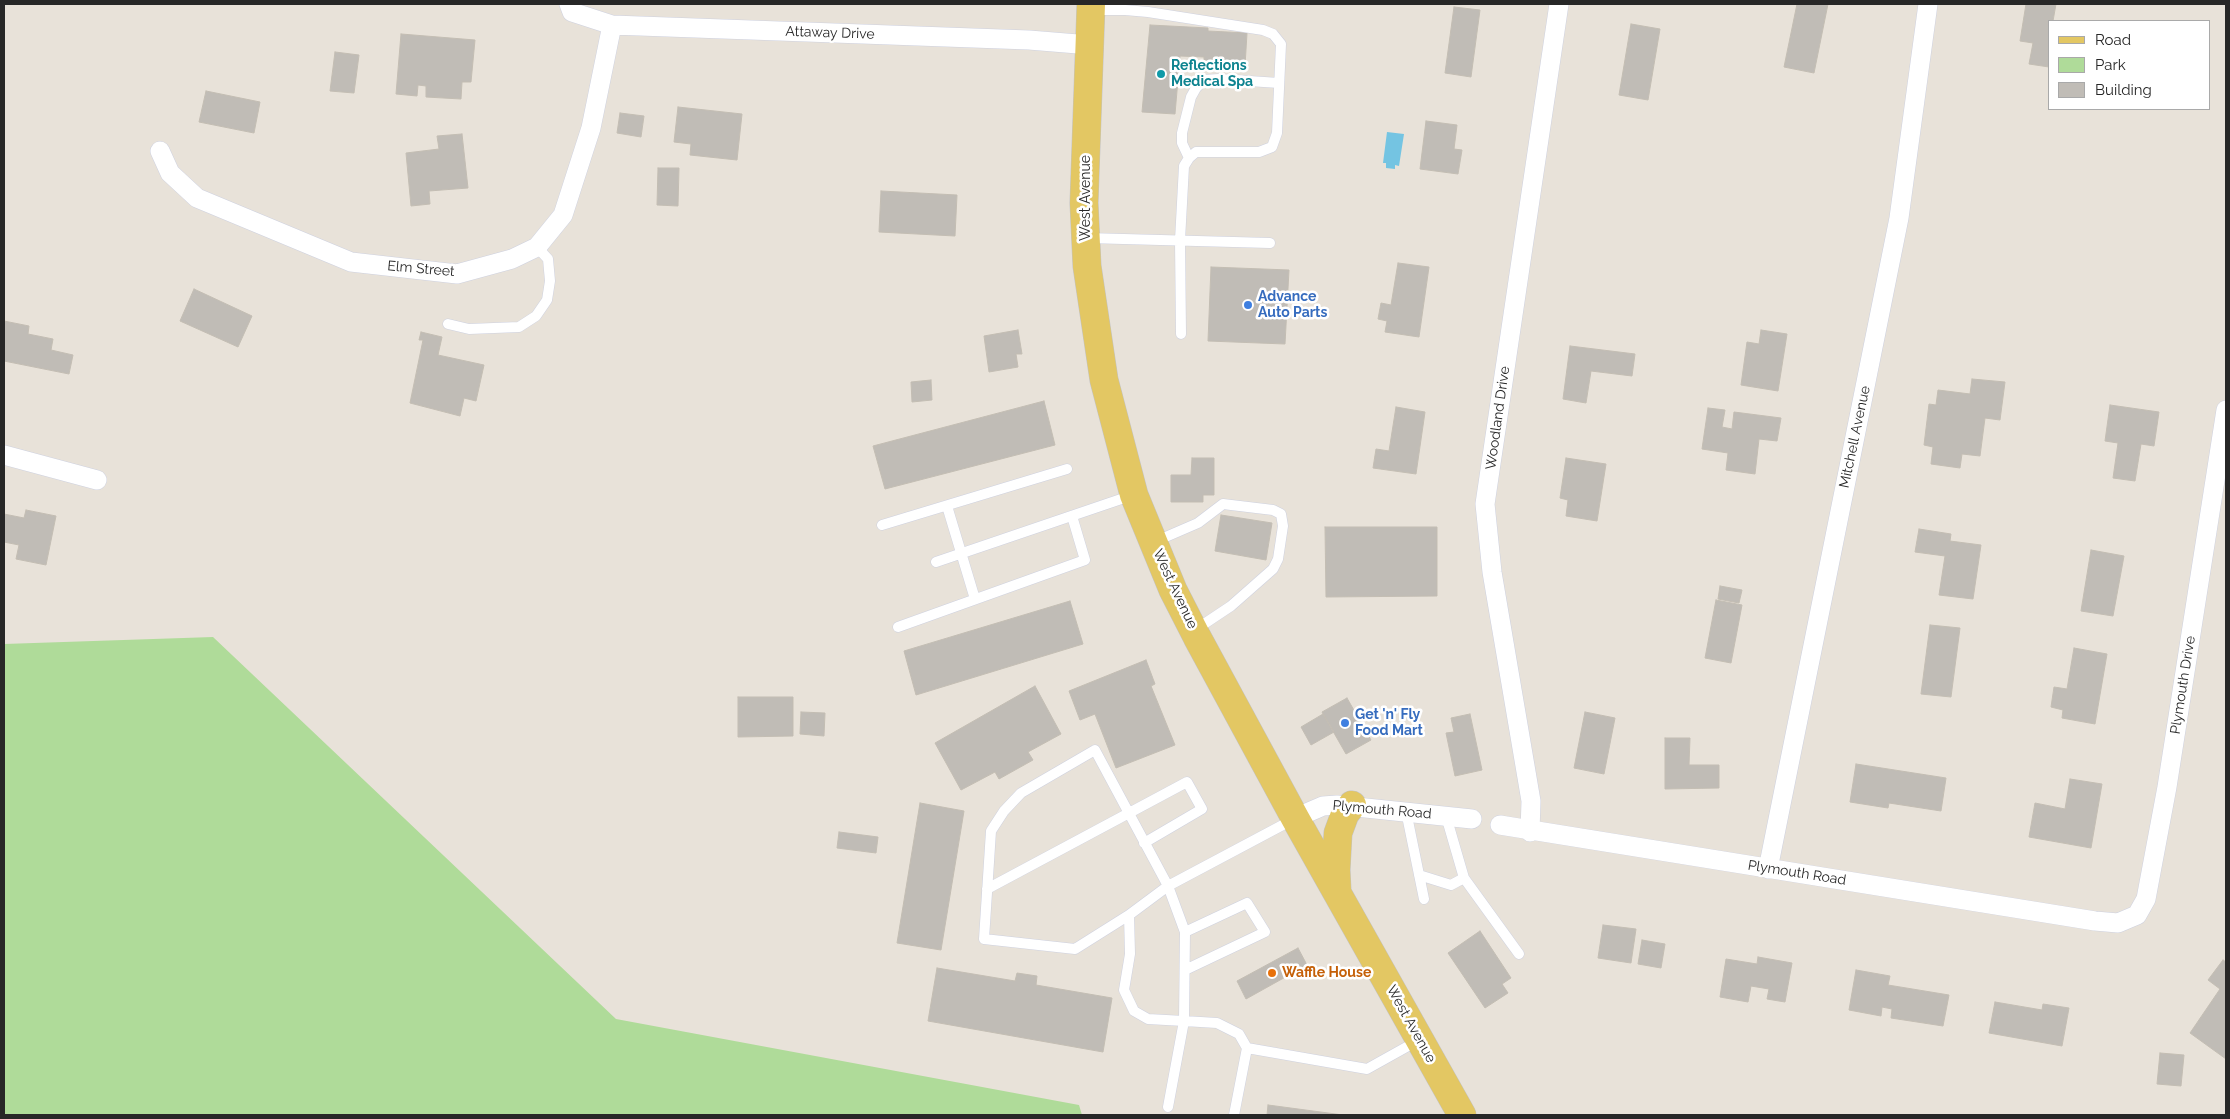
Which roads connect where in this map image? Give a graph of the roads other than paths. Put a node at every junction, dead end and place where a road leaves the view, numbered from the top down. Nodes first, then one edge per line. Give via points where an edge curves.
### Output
1 (1560, 4) edge
2 (1928, 4) edge
3 (1091, 7) edge
4 (571, 8) edge
5 (612, 25) junction
6 (1090, 45) junction
7 (1279, 83) junction
8 (160, 151) dead end
9 (1189, 158) junction
10 (1086, 238) junction
11 (1180, 240) junction
12 (1270, 243) dead end
13 (537, 247) junction
14 (448, 324) dead end
15 (1181, 334) dead end
16 (2226, 410) edge
17 (4, 455) edge
18 (1067, 469) dead end
19 (97, 480) dead end
20 (1134, 495) junction
21 (946, 506) junction
22 (1072, 516) junction
23 (882, 526) dead end
24 (1154, 543) junction
25 (962, 554) junction
26 (936, 562) dead end
27 (975, 599) junction
28 (898, 626) dead end
29 (1194, 631) junction
30 (1352, 805) junction
31 (1406, 811) junction
32 (1129, 814) junction
33 (1446, 816) junction
34 (1295, 818) junction
35 (1472, 819) dead end
36 (1500, 826) dead end
37 (1530, 832) junction
38 (1144, 843) junction
39 (1768, 869) junction
40 (1419, 875) junction
41 (1464, 878) junction
42 (1168, 886) junction
43 (987, 889) junction
44 (1337, 891) junction
45 (1424, 899) dead end
46 (1129, 915) junction
47 (2095, 920) joint
48 (1185, 932) junction
49 (1519, 954) dead end
50 (1184, 970) junction
51 (1184, 1021) junction
52 (1420, 1039) junction
53 (1247, 1048) junction
54 (1168, 1107) dead end
55 (1234, 1115) edge
56 (1462, 1115) edge

1 - 37 street, Woodland Drive via 1485,504 1492,572 1531,801
2 - 39 street, Mitchell Avenue via 1899,218
3 - 6 main road, West Avenue
3 - 7 lane via 1273,34 1281,44
4 - 5 street, Attaway Drive
5 - 6 street, Attaway Drive
5 - 13 street, Elm Street via 591,128 563,214
6 - 10 main road, West Avenue via 1084,203
7 - 9 lane via 1277,133 1272,147 1259,152 1196,152
7 - 9 lane via 1204,80 1191,97 1182,133
8 - 13 street, Elm Street via 170,173 198,198 352,262 457,274 512,259
9 - 11 lane via 1183,175
10 - 11 lane
10 - 20 main road, West Avenue via 1094,321 1104,380
11 - 12 lane
11 - 15 lane
13 - 14 lane via 548,259 550,281 547,300 536,316 519,327 469,329
16 - 47 street, Plymouth Drive via 2167,787 2146,899 2137,915 2118,923
17 - 19 street
18 - 21 lane
20 - 22 lane
20 - 24 main road, West Avenue
21 - 23 lane
21 - 25 lane
22 - 25 lane
22 - 27 lane via 1086,560
24 - 29 main road, West Avenue
24 - 29 lane via 1198,523 1222,504 1273,510 1281,514 1283,526 1274,569
25 - 26 lane
25 - 27 lane
27 - 28 lane
29 - 34 main road, West Avenue
30 - 31 street, Plymouth Road
30 - 34 street, Plymouth Road via 1323,806
30 - 44 main road via 1338,834
31 - 33 street, Plymouth Road
31 - 40 lane
32 - 38 lane
32 - 38 lane via 1187,782 1202,809
32 - 43 lane
32 - 43 lane via 1095,750 1020,793 1004,811 991,832
33 - 35 street, Plymouth Road
33 - 41 lane
34 - 42 lane
34 - 44 main road, West Avenue
36 - 37 street, Plymouth Road
37 - 39 street, Plymouth Road
38 - 42 lane
39 - 47 street, Plymouth Road
40 - 41 lane via 1451,885
40 - 45 lane
41 - 49 lane
42 - 46 lane
42 - 48 lane
43 - 46 lane via 984,939 1074,949
44 - 52 main road, West Avenue
46 - 51 lane via 1130,954 1124,990 1134,1011 1148,1019
48 - 50 lane
48 - 50 lane via 1247,903 1265,932
50 - 51 lane
51 - 53 lane via 1216,1023 1238,1034
51 - 54 lane
52 - 53 lane via 1367,1069
52 - 56 main road, West Avenue
53 - 55 lane

